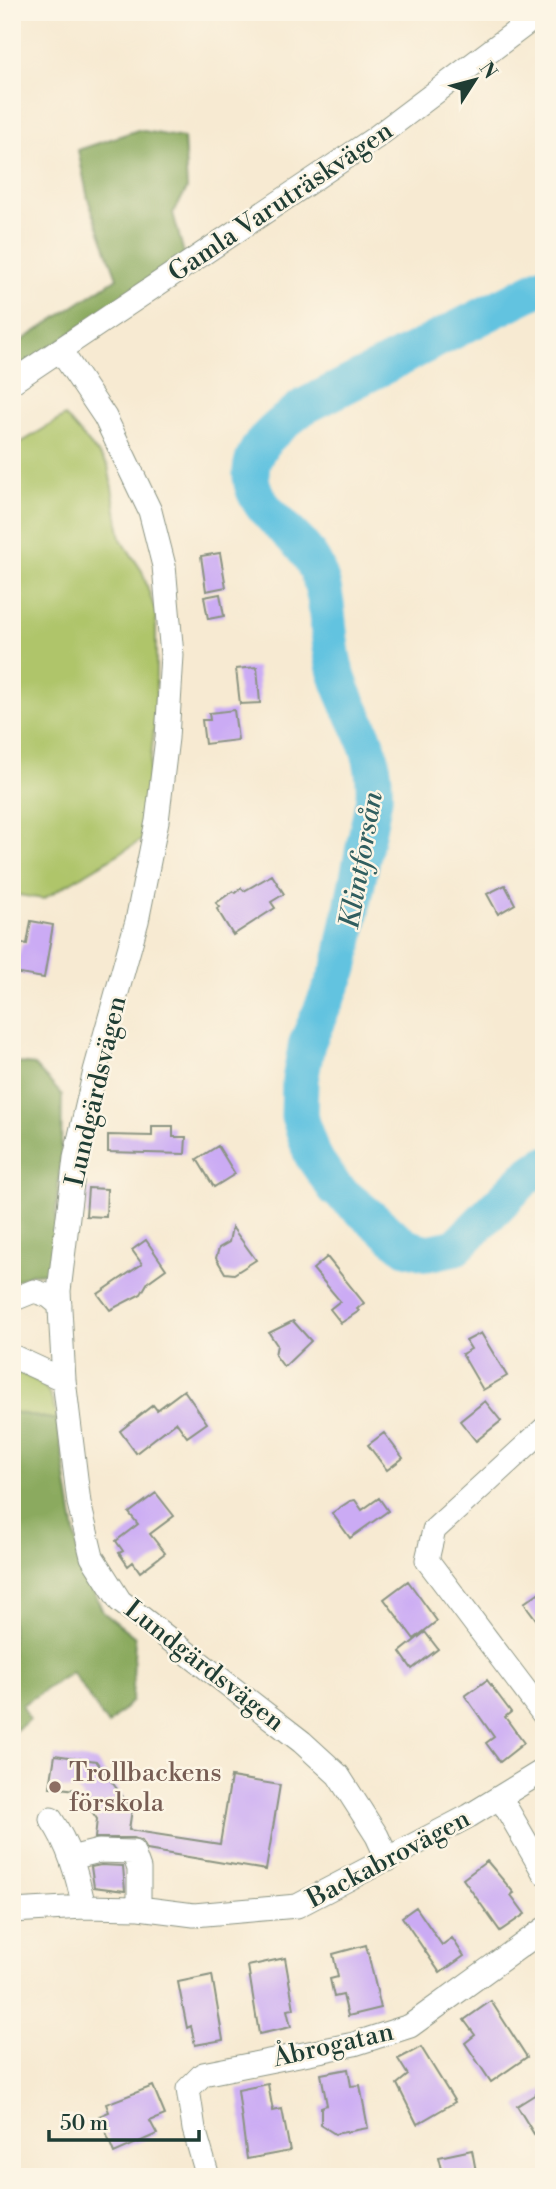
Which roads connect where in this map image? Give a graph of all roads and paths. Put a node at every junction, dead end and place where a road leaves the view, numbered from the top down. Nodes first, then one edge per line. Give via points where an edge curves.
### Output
1 (542, 12) edge
2 (60, 350) junction
3 (12, 382) edge
4 (12, 1300) edge
5 (60, 1305) junction
6 (12, 1356) edge
7 (64, 1380) junction
8 (540, 1433) edge
9 (544, 1715) edge
10 (544, 1770) edge
11 (500, 1797) junction
12 (51, 1819) dead end
13 (71, 1858) junction
14 (388, 1860) junction
15 (544, 1873) edge
16 (84, 1907) junction
17 (139, 1908) junction
18 (12, 1912) edge
19 (544, 1929) edge
20 (208, 2177) edge

1 - 2 street, Gamla Varuträskvägen via 375,138
2 - 3 street, Gamla Varuträskvägen
2 - 5 street, Lundgärdsvägen via 105,417 150,511 164,566 172,655 158,821 137,921 75,1158
4 - 5 street via 34,1291
5 - 7 street, Lundgärdsvägen
6 - 7 street
7 - 14 street, Lundgärdsvägen via 79,1503 92,1557 120,1601 338,1775
8 - 9 street via 434,1530 427,1560
10 - 11 street, Backabrovägen
11 - 14 street, Backabrovägen
11 - 15 street
12 - 13 street
13 - 16 street
13 - 17 street via 99,1851 133,1852 139,1869
14 - 17 street, Backabrovägen via 297,1906 194,1915
16 - 17 street, Backabrovägen
16 - 18 street, Backabrovägen
19 - 20 street, Åbrogatan via 410,2026 354,2044 203,2074 188,2089

